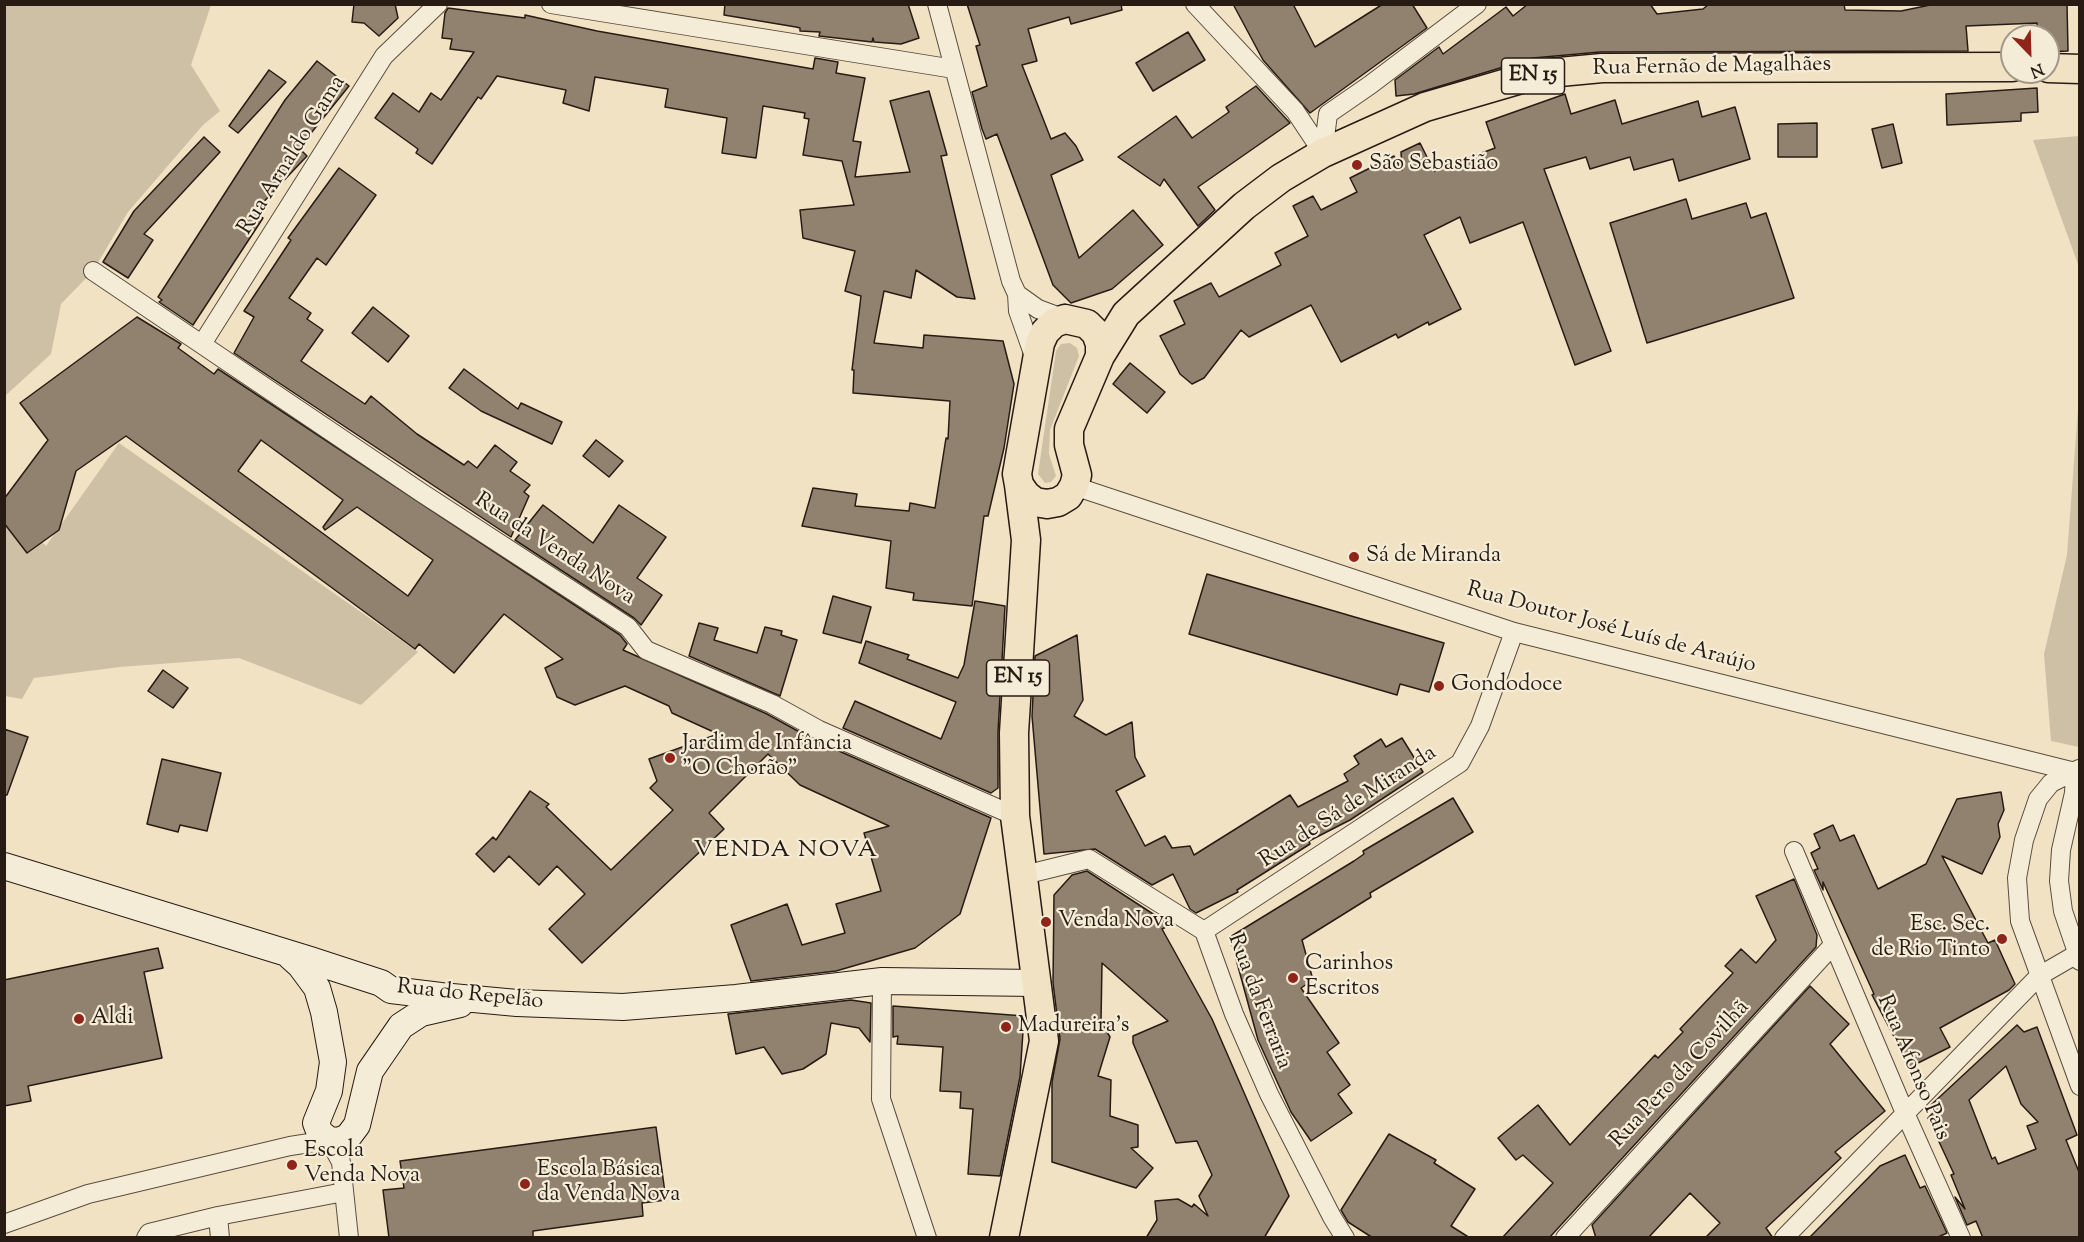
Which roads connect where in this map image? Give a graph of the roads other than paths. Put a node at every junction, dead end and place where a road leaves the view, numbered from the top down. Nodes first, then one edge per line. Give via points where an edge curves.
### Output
1 (438, 4) edge
2 (551, 4) edge
3 (937, 4) edge
4 (1194, 4) edge
5 (1477, 4) edge
6 (2000, 67) edge
7 (2060, 68) edge
8 (954, 69) junction
9 (2079, 69) edge
10 (1323, 153) junction
11 (93, 271) dead end
12 (1017, 294) junction
13 (1126, 314) junction
14 (1076, 321) junction
15 (202, 344) junction
16 (1100, 356) junction
17 (1036, 363) junction
18 (1019, 485) junction
19 (1066, 494) junction
20 (1026, 540) junction
21 (1514, 632) junction
22 (2077, 770) edge
23 (1016, 816) junction
24 (1794, 851) dead end
25 (4, 866) edge
26 (1024, 875) junction
27 (1204, 931) junction
28 (1833, 945) junction
29 (285, 953) junction
30 (2078, 957) edge
31 (2039, 976) junction
32 (358, 978) junction
33 (882, 981) junction
34 (1036, 983) junction
35 (391, 990) junction
36 (493, 1001) junction
37 (324, 1012) junction
38 (401, 1026) junction
39 (2079, 1086) edge
40 (1905, 1113) junction
41 (357, 1125) junction
42 (323, 1131) junction
43 (344, 1185) junction
44 (218, 1216) junction
45 (4, 1224) edge
46 (146, 1238) edge
47 (220, 1238) edge
48 (349, 1238) edge
49 (927, 1238) edge
50 (1004, 1238) edge
51 (1346, 1238) edge
52 (1565, 1238) edge
53 (1784, 1238) edge
54 (1961, 1238) edge

1 - 15 street, Rua Arnaldo Gama via 384,56
2 - 8 street
3 - 8 street
4 - 10 street via 1295,111
5 - 10 street via 1328,114
6 - 10 main road, Rua Fernão de Magalhães / EN 15 via 1664,66 1538,74 1425,107
7 - 9 main road
8 - 12 street
10 - 13 main road, Rua Fernão de Magalhães / EN 15 via 1244,206
11 - 15 street, Rua da Venda Nova
12 - 14 street via 1038,309
12 - 17 street via 1018,311
13 - 14 main road, Rua Fernão de Magalhães
13 - 16 main road, Rua Fernão de Magalhães
14 - 16 main road via 1096,333
14 - 17 main road via 1054,323 1045,332
15 - 23 street, Rua da Venda Nova via 628,627 646,650
16 - 19 main road, Rua Fernão de Magalhães via 1069,429 1077,475
17 - 18 main road via 1017,474
18 - 19 main road via 1035,502 1047,504
18 - 20 main road
19 - 20 main road
19 - 21 street, Rua Doutor José Luís de Araújo
20 - 23 main road, EN 15 via 1014,733
21 - 22 street, Rua Doutor José Luís de Araújo
21 - 27 street, Rua de Sá de Miranda via 1480,726 1460,764
22 - 30 street via 2061,849 2059,881 2063,912
22 - 31 street via 2051,783 2038,799 2024,840 2017,878 2020,921
23 - 26 main road, EN 15
24 - 28 street, Rua Afonso Pais
25 - 29 street, Rua do Repelão
26 - 27 street, Rua da Ferraria via 1089,859
26 - 34 main road, EN 15
27 - 51 street, Rua da Ferraria via 1269,1094
28 - 40 street, Rua Afonso Pais
28 - 52 street, Rua Pero da Covilhã
29 - 32 street, Rua do Repelão
29 - 37 street via 310,977
30 - 31 street
31 - 39 street
31 - 40 street
32 - 35 street, Rua do Repelão via 381,983
32 - 37 street via 348,979 331,991
33 - 34 street, Rua do Repelão
33 - 36 street, Rua do Repelão via 623,1006
33 - 49 street via 880,1099
34 - 50 main road, EN 15 via 1044,1041
35 - 36 street, Rua do Repelão
35 - 38 street via 402,1013
36 - 38 street via 429,1011
37 - 42 street via 333,1062
38 - 41 street via 370,1071
40 - 53 street
40 - 54 street, Rua Afonso Pais
41 - 42 street via 348,1137 338,1141
41 - 43 street via 347,1156
42 - 43 street via 341,1162
42 - 45 street via 290,1146 88,1194
43 - 44 street
43 - 48 street
44 - 46 street via 149,1233
44 - 47 street

